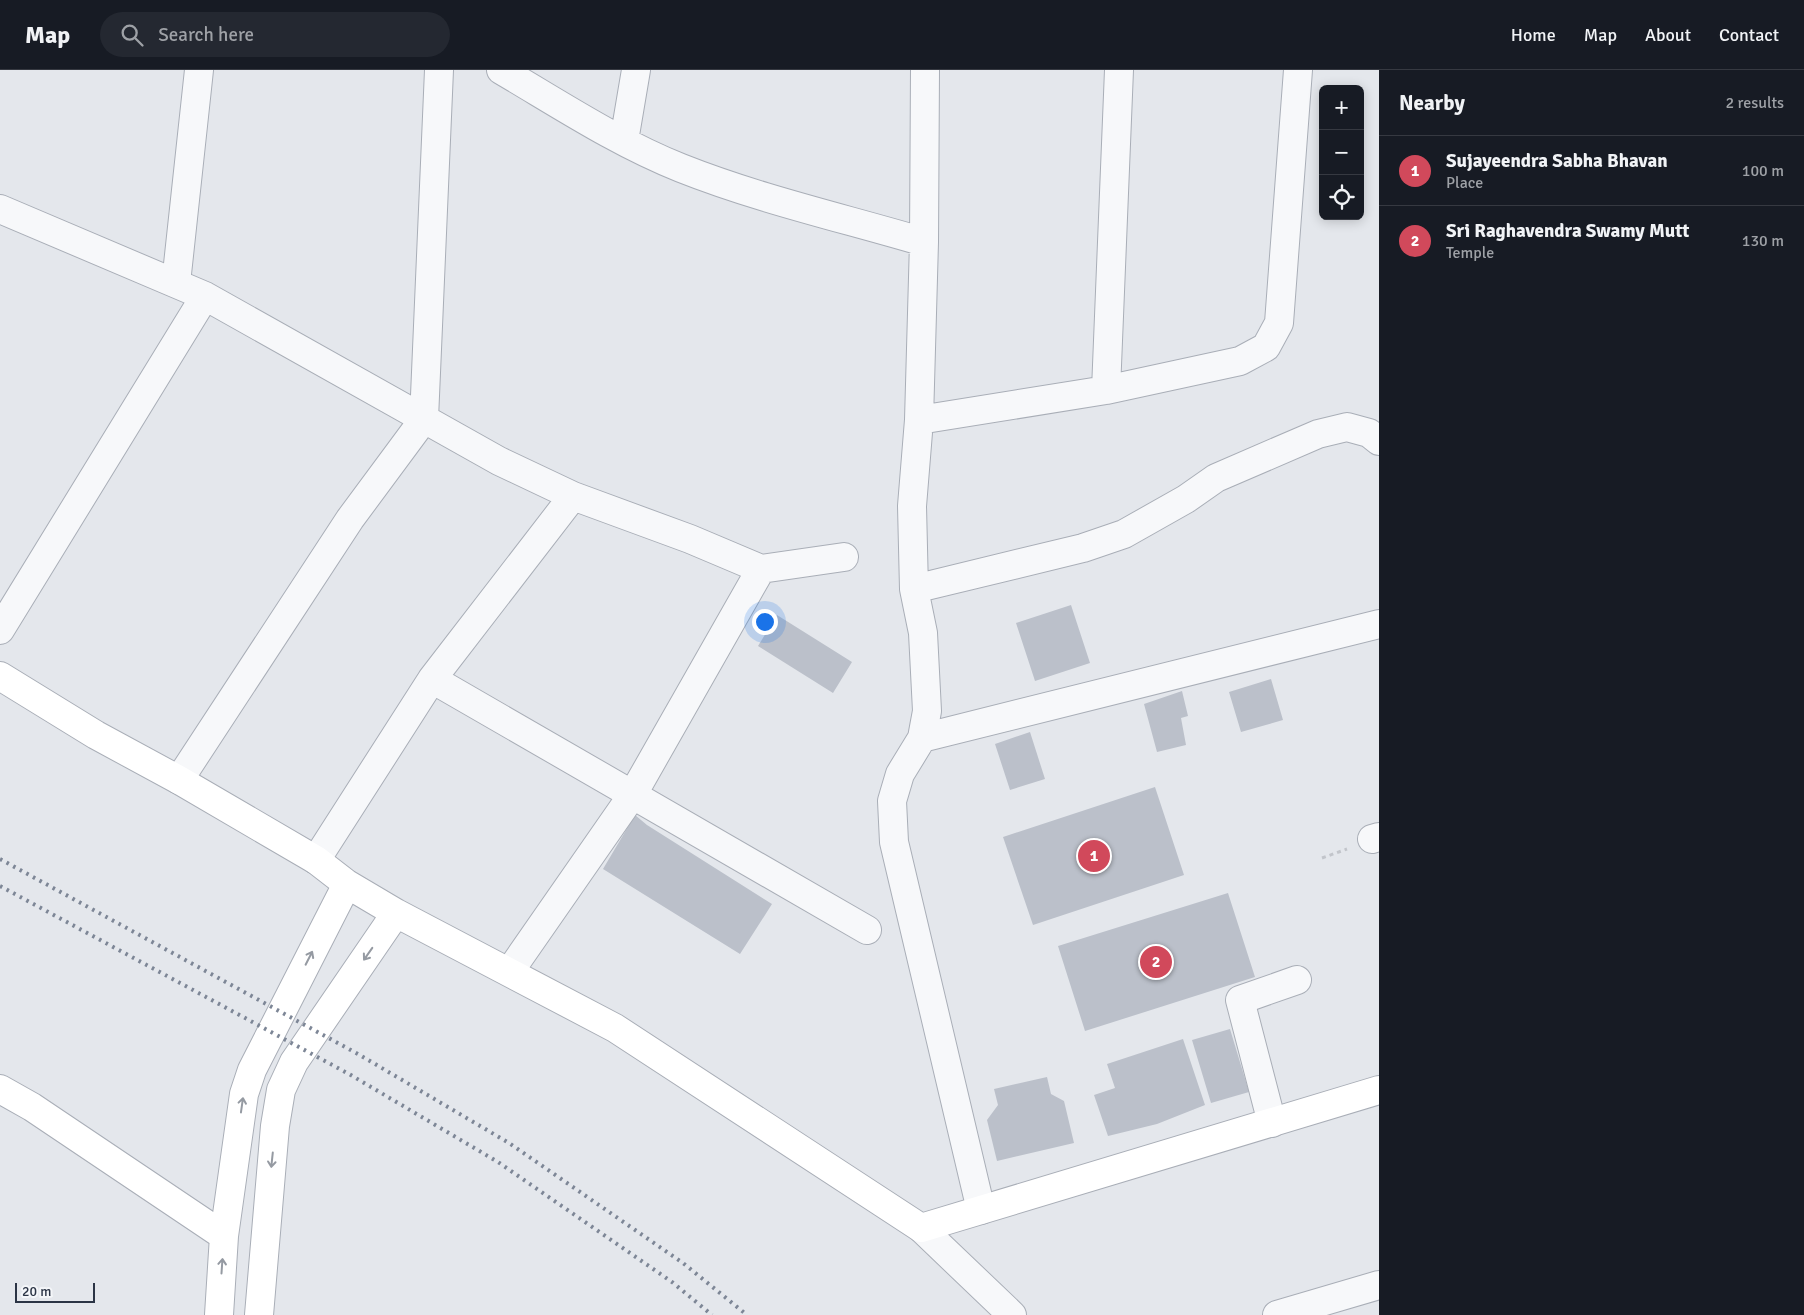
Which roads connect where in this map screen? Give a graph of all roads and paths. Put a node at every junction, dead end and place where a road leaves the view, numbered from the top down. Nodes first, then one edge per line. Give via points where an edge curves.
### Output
1 (199, 70) edge
2 (439, 70) edge
3 (501, 70) edge
4 (636, 70) edge
5 (925, 70) edge
6 (1119, 70) edge
7 (1298, 70) edge
8 (624, 140) junction
9 (0, 209) edge
10 (924, 242) junction
11 (176, 283) junction
12 (206, 296) junction
13 (1106, 390) junction
14 (424, 419) junction
15 (919, 420) junction
16 (1379, 441) edge
17 (573, 496) junction
18 (844, 557) dead end
19 (761, 569) junction
20 (914, 589) junction
21 (1379, 624) edge
22 (0, 630) edge
23 (0, 676) edge
24 (432, 678) junction
25 (922, 738) junction
26 (179, 780) junction
27 (633, 794) junction
28 (316, 860) junction
29 (347, 884) junction
30 (396, 914) junction
31 (867, 930) dead end
32 (510, 971) junction
33 (1297, 980) dead end
34 (0, 1089) edge
35 (1379, 1090) edge
36 (1272, 1123) junction
37 (981, 1210) junction
38 (921, 1228) junction
39 (224, 1236) junction
40 (1379, 1285) edge
41 (219, 1315) edge
42 (259, 1315) edge
43 (1012, 1315) edge
44 (1276, 1315) edge

1 - 11 street
2 - 14 street
3 - 8 street
4 - 8 street
5 - 10 street
6 - 13 street
7 - 13 street via 1278,323 1266,347 1240,361
8 - 10 street via 679,167 729,185
9 - 11 street
10 - 15 street
11 - 12 street
12 - 14 street
12 - 22 street
13 - 15 street
14 - 17 street via 499,461
14 - 26 street via 350,519
15 - 20 street via 912,506
16 - 20 street via 1365,431 1347,427 1318,434 1216,478 1124,534 1083,548
17 - 19 street
17 - 24 street
18 - 19 street
19 - 27 street
20 - 25 street via 924,633 927,711
21 - 25 street
23 - 26 street via 96,735
24 - 27 street
24 - 28 street
25 - 37 street via 900,774 892,801 894,842
26 - 28 street
27 - 31 street
27 - 32 street
28 - 29 street
29 - 30 street
39 -> 29 street via 244,1094 252,1070
30 - 32 street
30 -> 42 street via 294,1062 281,1090 274,1135
32 - 38 street via 616,1028
33 - 36 street via 1240,1000
34 - 39 street via 32,1107
35 - 36 street
36 - 37 street
37 - 38 street
38 - 43 street
41 -> 39 street
40 - 44 street

